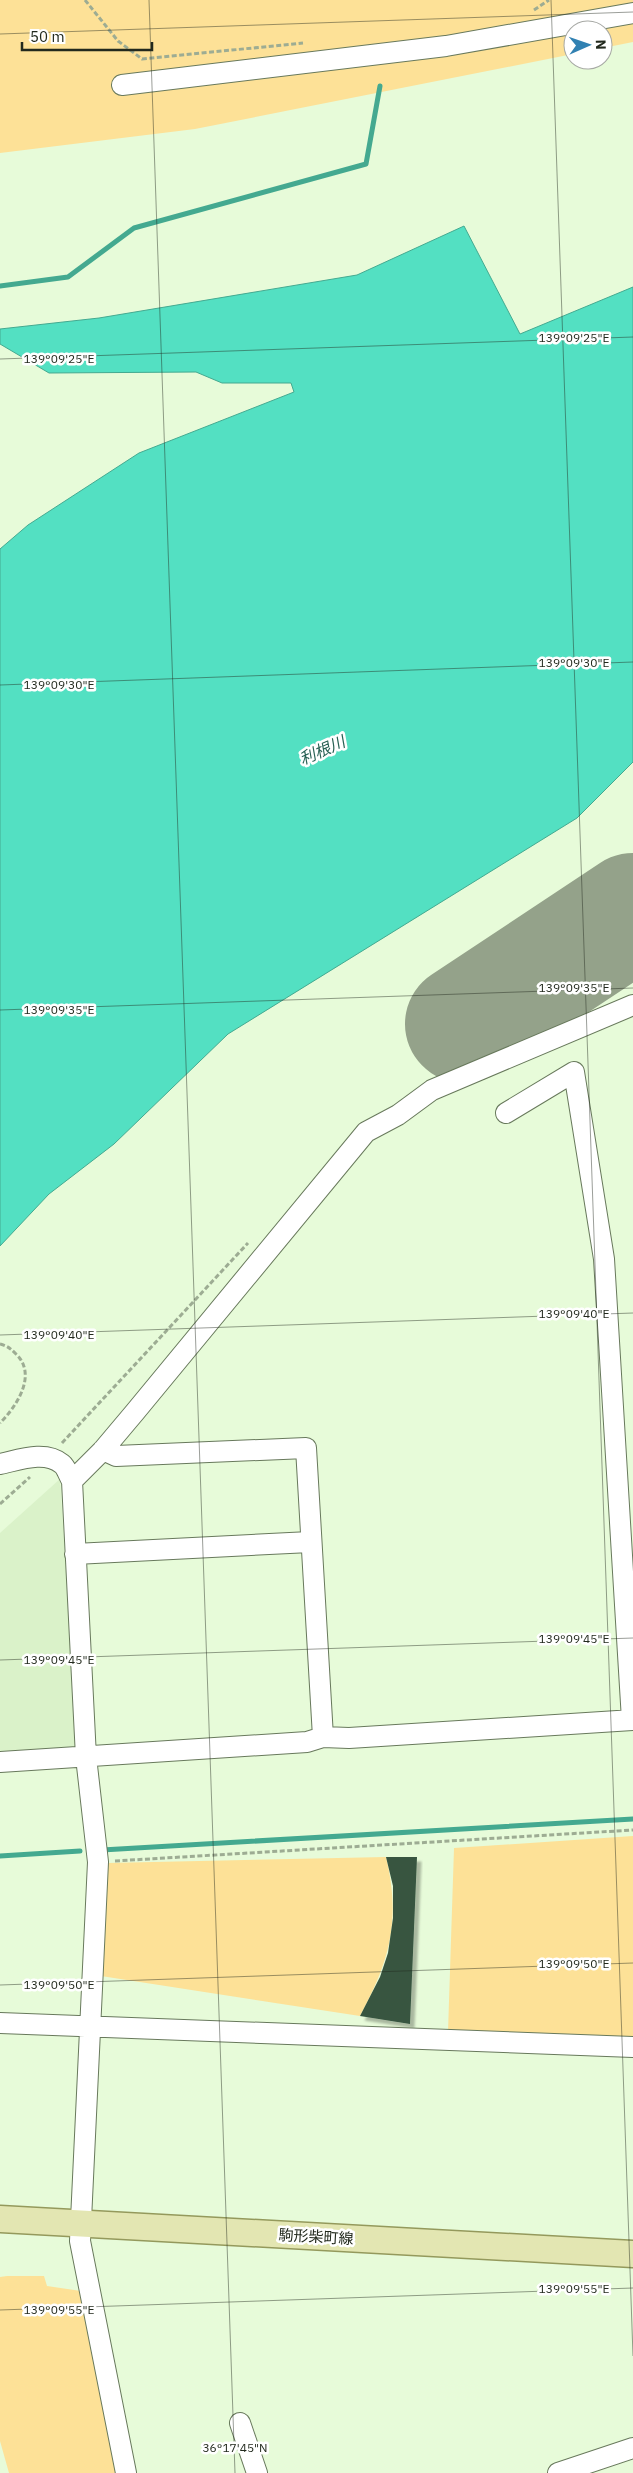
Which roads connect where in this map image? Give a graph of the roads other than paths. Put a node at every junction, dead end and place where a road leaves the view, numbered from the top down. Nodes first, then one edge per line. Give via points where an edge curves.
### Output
1 (633, 13) edge
2 (122, 85) dead end
3 (633, 1005) edge
4 (506, 1113) dead end
5 (103, 1450) junction
6 (0, 1464) edge
7 (72, 1481) junction
8 (310, 1542) junction
9 (75, 1554) junction
10 (632, 1720) edge
11 (323, 1737) junction
12 (86, 1757) junction
13 (0, 1762) edge
14 (0, 2022) edge
15 (91, 2026) junction
16 (633, 2047) edge
17 (0, 2219) edge
18 (82, 2224) junction
19 (633, 2254) edge
20 (240, 2423) dead end
21 (633, 2448) edge
22 (126, 2473) edge
23 (256, 2473) edge
24 (558, 2473) edge

1 - 2 street via 446,46
3 - 5 street via 432,1090 398,1115 366,1132
4 - 10 street via 574,1072 604,1259
5 - 7 street
5 - 8 street via 116,1456 306,1448
6 - 7 street via 35,1456 50,1458 63,1464
7 - 9 street
8 - 9 street
8 - 11 street
9 - 12 street
10 - 11 street
11 - 12 street via 307,1742
12 - 13 street
12 - 15 street via 98,1862
14 - 15 street
15 - 16 street
15 - 18 street
17 - 18 main road, 駒形柴町線
18 - 19 main road, 駒形柴町線
18 - 22 street via 81,2253
20 - 23 street
21 - 24 street

